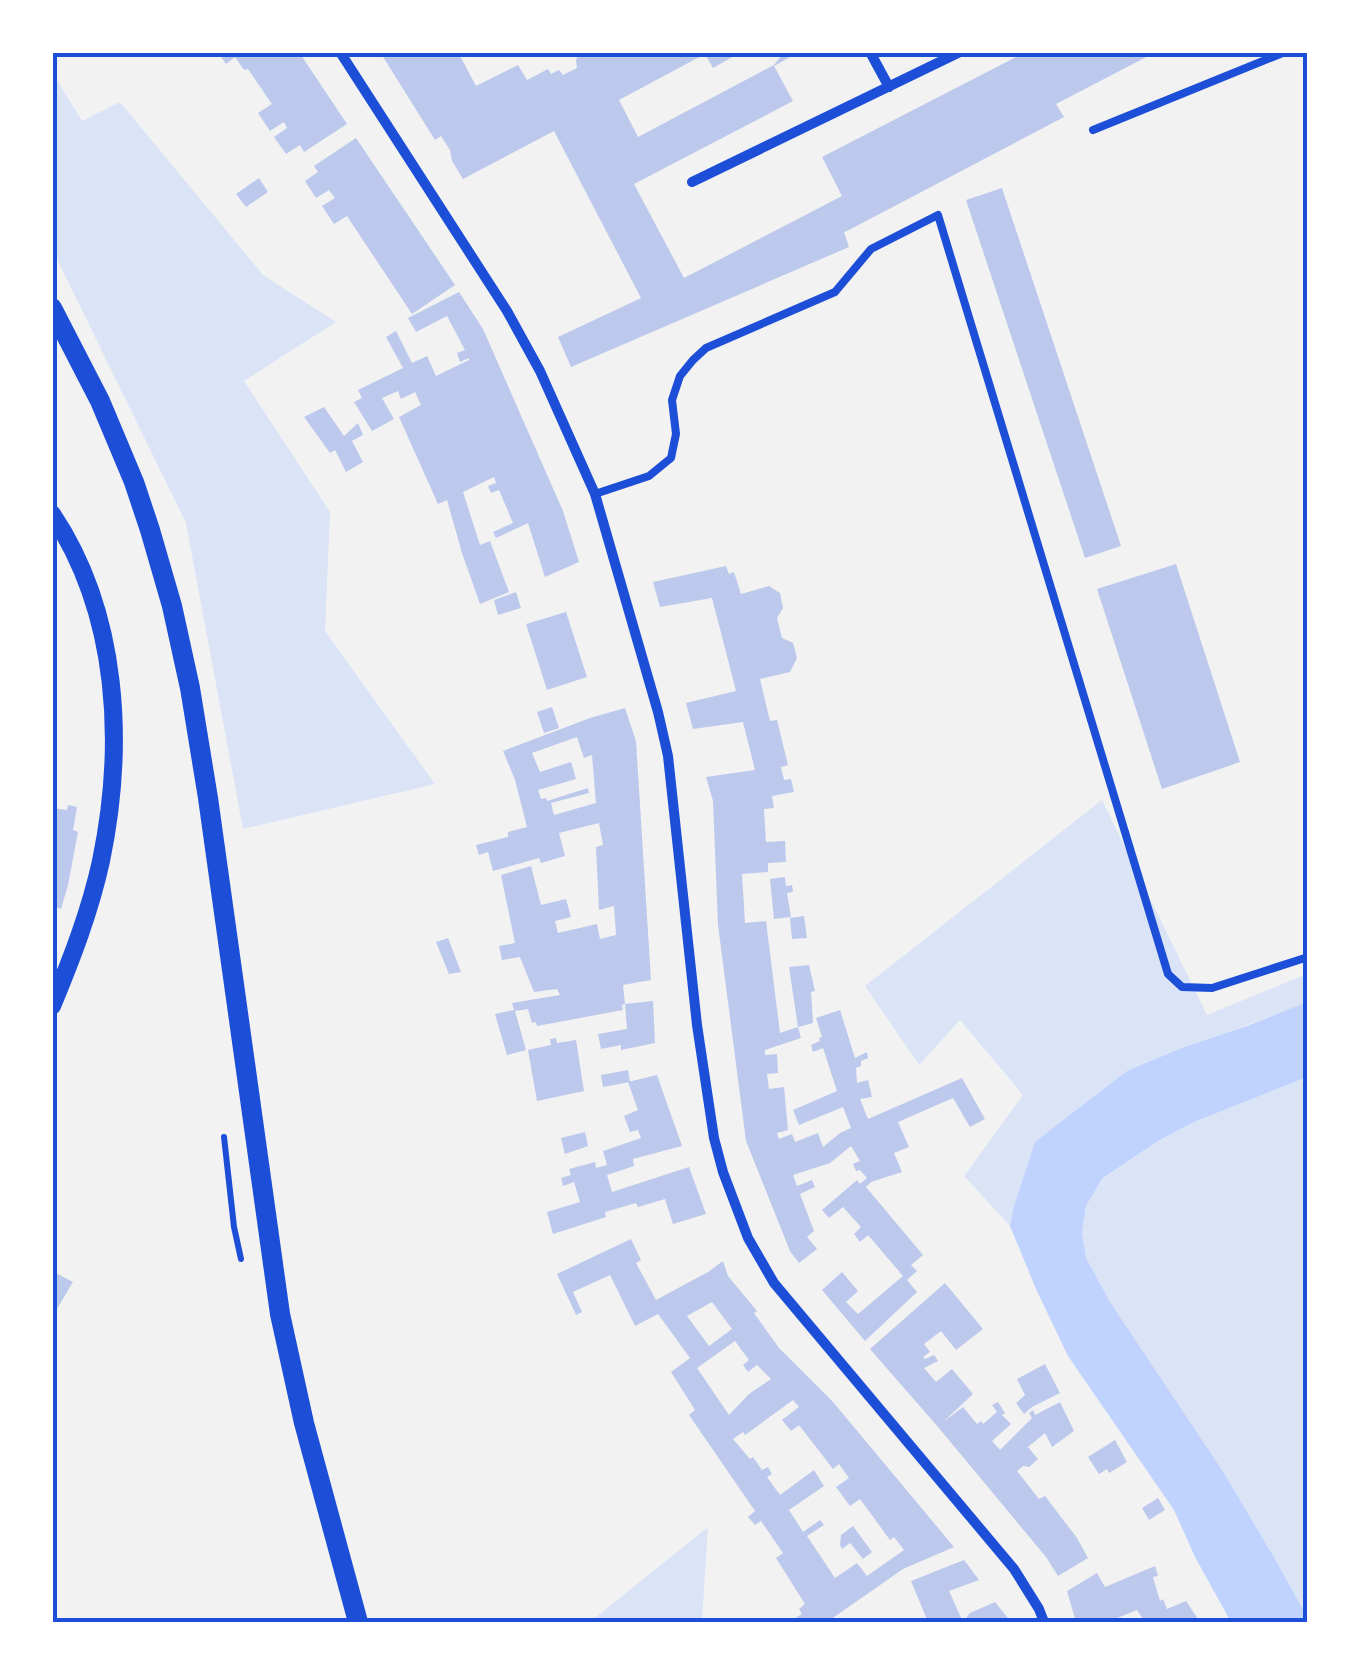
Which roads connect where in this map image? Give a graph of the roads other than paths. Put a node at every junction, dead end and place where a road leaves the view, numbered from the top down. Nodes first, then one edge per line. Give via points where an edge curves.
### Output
1 (340, 52) edge
2 (870, 52) edge
3 (960, 52) edge
4 (1285, 52) edge
5 (889, 87) junction
6 (1093, 130) dead end
7 (692, 182) dead end
8 (52, 308) edge
9 (595, 494) junction
10 (52, 514) edge
11 (1308, 957) edge
12 (52, 1006) edge
13 (358, 1622) edge
14 (1044, 1622) edge

1 - 9 street via 507,311
2 - 5 street
3 - 5 street
4 - 6 lane
5 - 7 street
8 - 13 main road via 128,468 172,606 206,781 280,1314
9 - 11 lane via 650,476 671,458 672,400 680,376 706,348 835,292 871,249 938,215 1168,974 1182,987 1212,988
9 - 14 street via 664,736 704,1078 736,1208 774,1283 1014,1570
10 - 12 street via 82,569 103,630 113,752 97,876

